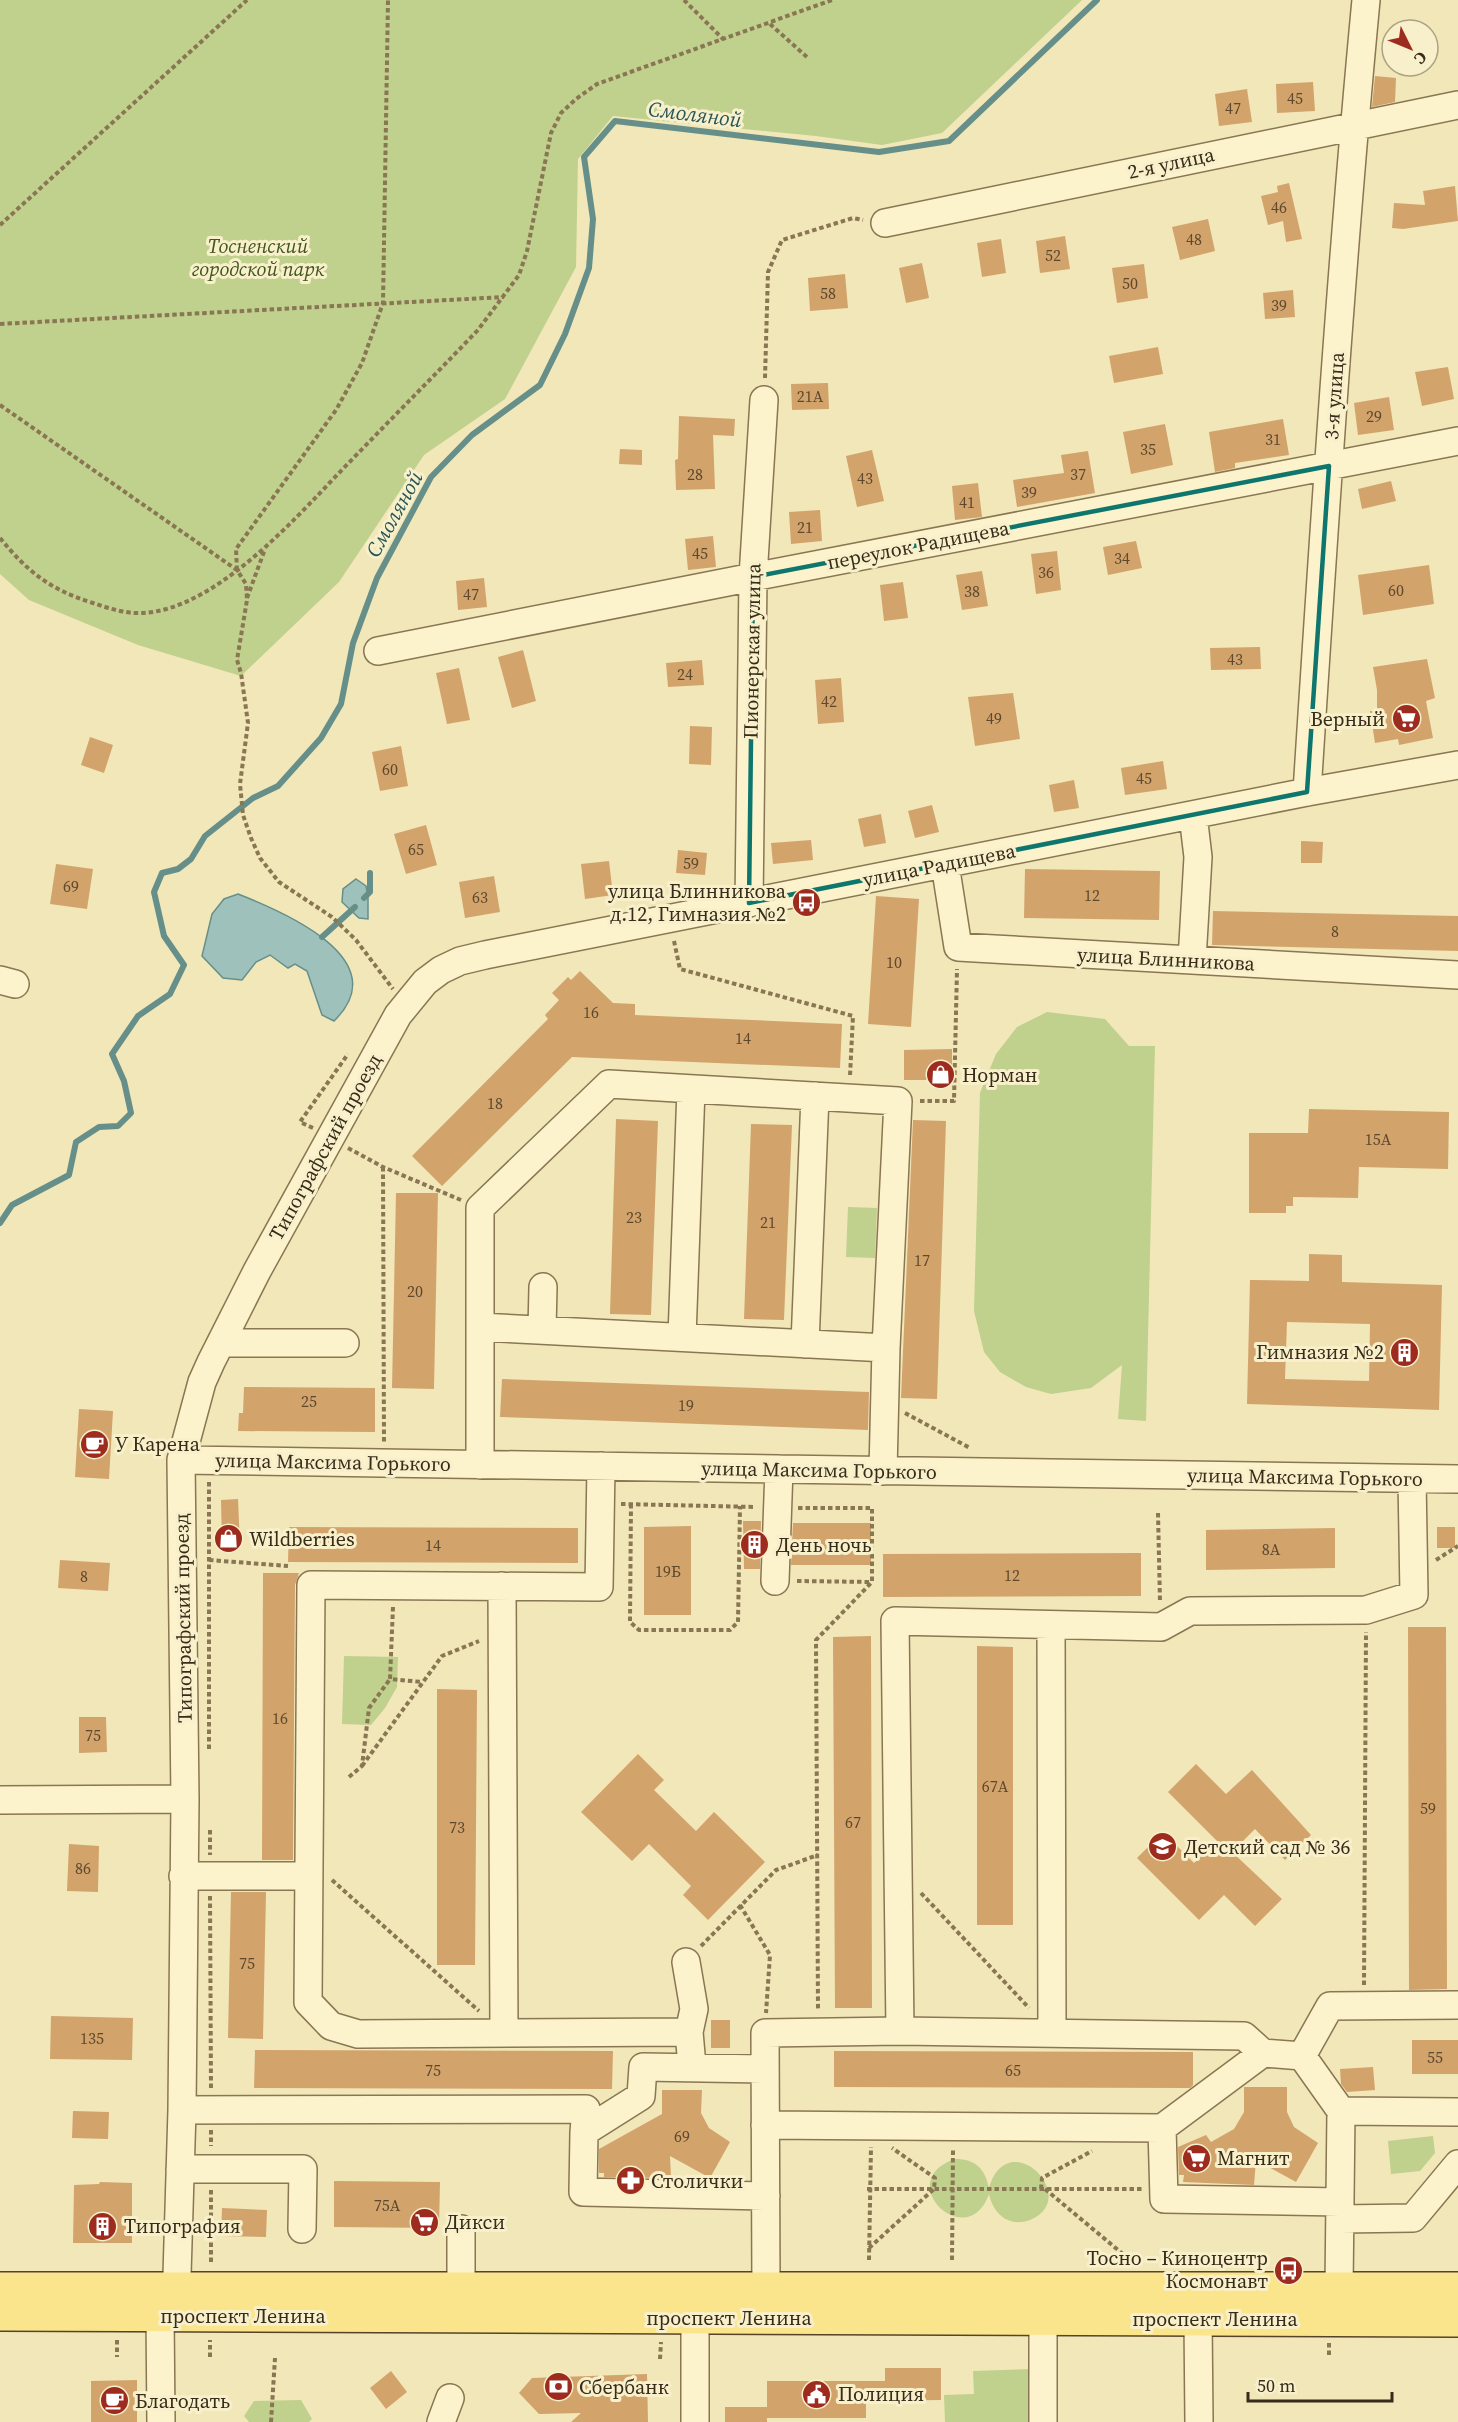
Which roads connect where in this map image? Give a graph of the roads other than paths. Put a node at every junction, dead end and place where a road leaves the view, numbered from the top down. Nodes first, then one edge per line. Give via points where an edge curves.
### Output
1 (1366, 0) edge
2 (1458, 105) edge
3 (1354, 125) junction
4 (885, 223) road end
5 (764, 400) road end
6 (1458, 441) edge
7 (1329, 466) junction
8 (753, 577) junction
9 (378, 651) dead end
10 (1458, 765) edge
11 (1307, 792) junction
12 (1193, 815) junction
13 (945, 864) junction
14 (749, 903) junction
15 (1192, 960) junction
16 (1458, 975) edge
17 (425, 982) joint
18 (691, 1089) junction
19 (815, 1096) junction
20 (543, 1287) dead end
21 (480, 1327) junction
22 (542, 1330) junction
23 (682, 1337) junction
24 (221, 1343) junction
25 (345, 1343) dead end
26 (805, 1344) junction
27 (886, 1348) junction
28 (181, 1460) junction
29 (480, 1465) junction
30 (601, 1466) junction
31 (778, 1469) junction
32 (883, 1471) junction
33 (1412, 1479) junction
34 (1458, 1479) edge
35 (775, 1581) road end
36 (502, 1586) junction
37 (1051, 1625) junction
38 (185, 1799) junction
39 (0, 1800) edge
40 (317, 1875) junction
41 (183, 1876) junction
42 (686, 1962) road end
43 (1458, 2005) edge
44 (689, 2031) junction
45 (900, 2031) junction
46 (504, 2033) junction
47 (1052, 2033) junction
48 (1263, 2053) junction
49 (1302, 2056) junction
50 (692, 2066) junction
51 (765, 2069) junction
52 (182, 2110) junction
53 (1341, 2111) junction
54 (1458, 2112) edge
55 (765, 2125) junction
56 (1162, 2128) junction
57 (584, 2132) junction
58 (1458, 2164) edge
59 (180, 2169) junction
60 (766, 2196) junction
61 (1340, 2210) junction
62 (302, 2229) dead end
63 (461, 2229) dead end
64 (460, 2288) junction
65 (766, 2288) junction
66 (0, 2289) edge
67 (1340, 2289) junction
68 (1458, 2289) edge
69 (695, 2303) junction
70 (171, 2306) junction
71 (0, 2314) edge
72 (1043, 2319) junction
73 (1198, 2319) junction
74 (1458, 2320) edge
75 (163, 2420) edge
76 (695, 2422) edge
77 (1043, 2422) edge
78 (1199, 2422) edge

1 - 3 street, 3-я улица
2 - 3 street, 2-я улица
3 - 4 street, 2-я улица
3 - 7 street, 3-я улица
5 - 8 street, Пионерская улица
6 - 7 street, переулок Радищева
7 - 8 street, переулок Радищева
7 - 11 street, 3-я улица
8 - 9 street, переулок Радищева
8 - 14 street, Пионерская улица
10 - 11 street, улица Радищева
11 - 12 street, улица Радищева
12 - 13 street, улица Радищева
12 - 15 street via 1198,857
13 - 14 street, улица Радищева
13 - 15 street, улица Блинникова via 958,947
14 - 17 street, улица Радищева via 485,954 441,970
15 - 16 street, улица Блинникова
17 - 24 street, Типографский проезд via 388,1032
18 - 19 street
18 - 21 street via 609,1084 480,1208
18 - 23 street
19 - 26 street
19 - 27 street via 898,1101
20 - 22 street
21 - 22 street
21 - 29 street
22 - 23 street
23 - 26 street
24 - 25 street
24 - 28 street, Типографский проезд via 202,1382
26 - 27 street
27 - 32 street
28 - 29 street, улица Максима Горького
28 - 38 street, Типографский проезд
29 - 30 street, улица Максима Горького
30 - 31 street, улица Максима Горького
30 - 36 street via 599,1587
31 - 32 street, улица Максима Горького
31 - 35 street
32 - 33 street, улица Максима Горького
33 - 34 street, улица Максима Горького
33 - 37 street via 1414,1595 1366,1611 1190,1611 1161,1627
36 - 40 street via 311,1585
36 - 46 street
37 - 45 street via 895,1621
37 - 47 street
38 - 39 street
38 - 41 street, Типографский проезд
40 - 41 street
40 - 46 street via 308,2002 331,2026 358,2034
41 - 52 street, Типографский проезд
42 - 44 street via 694,2009
43 - 49 street via 1330,2006
44 - 46 street
44 - 50 street
45 - 47 street
45 - 51 street via 765,2033
47 - 48 street via 1244,2036
48 - 49 street
48 - 56 street
49 - 53 street
50 - 51 street
50 - 57 street via 643,2067 641,2096
51 - 55 street
52 - 57 street via 586,2109
52 - 59 street, Типографский проезд
53 - 54 street
53 - 61 street
55 - 56 street via 871,2130 952,2126
55 - 60 street
56 - 61 street via 1164,2199
57 - 60 street via 583,2192
58 - 61 street via 1413,2218
59 - 62 street via 303,2169
59 - 70 street, Типографский проезд
60 - 65 street
61 - 67 street
63 - 64 street
64 - 69 main road, проспект Ленина
64 - 70 main road, проспект Ленина
65 - 67 main road, проспект Ленина
65 - 69 main road, проспект Ленина
66 - 70 main road, проспект Ленина
67 - 68 main road, проспект Ленина
69 - 70 main road, проспект Ленина
69 - 72 main road, проспект Ленина
69 - 76 street
70 - 71 main road, проспект Ленина
70 - 75 street, Типографский проезд
72 - 73 main road, проспект Ленина
72 - 77 street
73 - 74 main road, проспект Ленина
73 - 78 street

